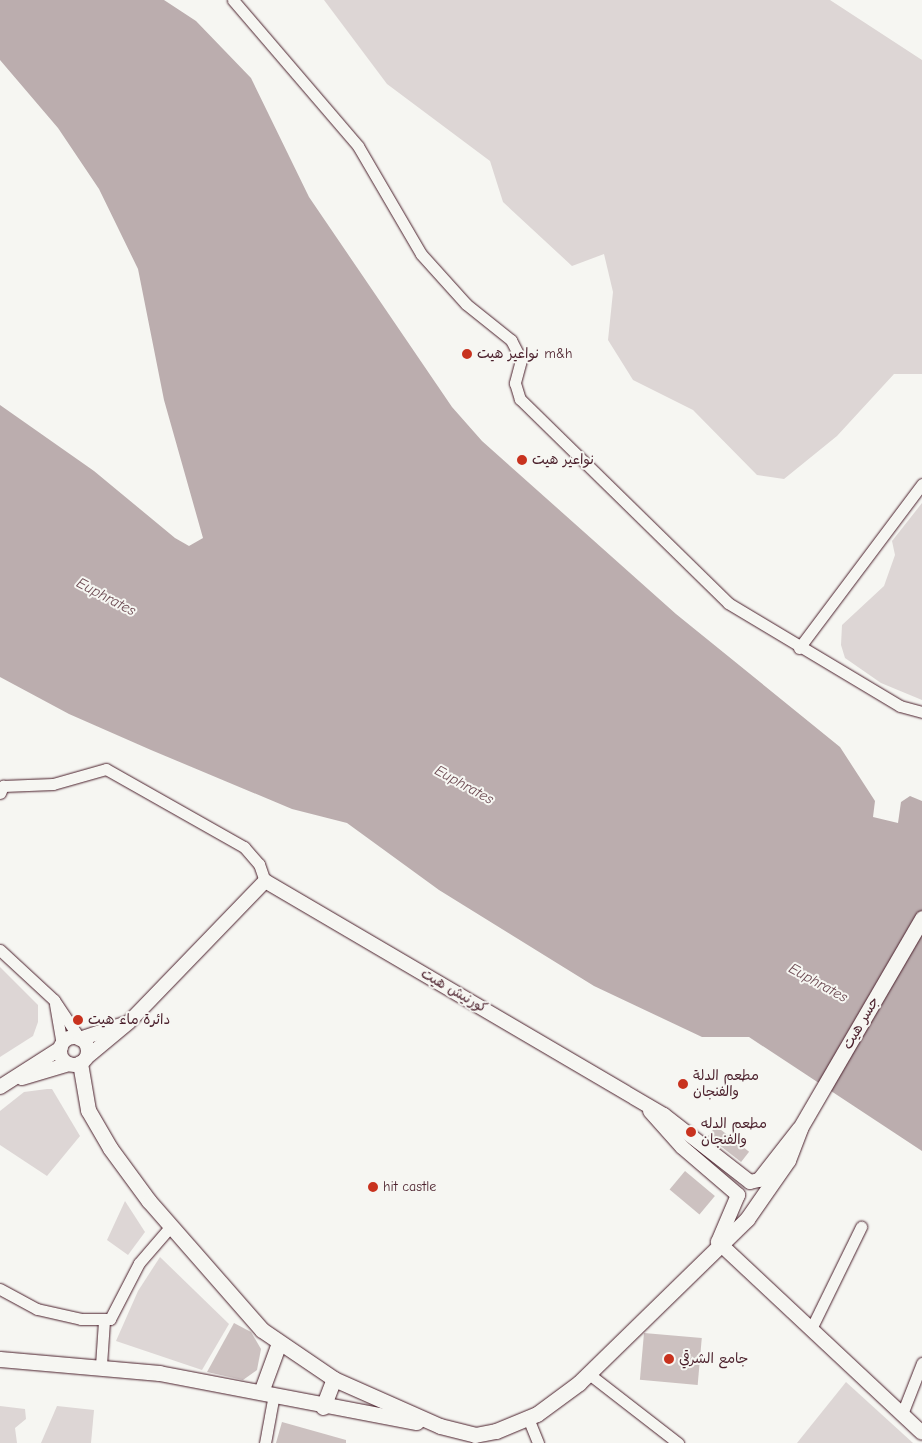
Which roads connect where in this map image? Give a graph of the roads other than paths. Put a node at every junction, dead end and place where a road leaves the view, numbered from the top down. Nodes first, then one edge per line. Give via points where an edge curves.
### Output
1 (233, 0) edge
2 (922, 484) edge
3 (799, 648) junction
4 (922, 712) edge
5 (1, 788) edge
6 (265, 881) junction
7 (922, 918) edge
8 (0, 950) edge
9 (54, 1000) junction
10 (129, 1022) junction
11 (80, 1039) junction
12 (61, 1047) junction
13 (79, 1062) junction
14 (3, 1086) edge
15 (642, 1102) junction
16 (800, 1128) junction
17 (171, 1226) junction
18 (861, 1227) dead end
19 (718, 1242) junction
20 (0, 1289) edge
21 (104, 1321) junction
22 (811, 1329) junction
23 (279, 1344) junction
24 (0, 1359) edge
25 (922, 1362) edge
26 (101, 1365) junction
27 (589, 1374) junction
28 (334, 1378) junction
29 (267, 1393) junction
30 (323, 1407) junction
31 (902, 1414) junction
32 (528, 1418) junction
33 (440, 1426) junction
34 (922, 1433) edge
35 (265, 1443) edge
36 (538, 1443) edge
37 (678, 1443) edge

1 - 3 street via 358,146 421,254 466,304 511,340 521,360 515,383 520,399 728,603
2 - 3 street
3 - 4 street via 900,706
5 - 6 street via 53,784 106,769 244,847 259,864
6 - 10 street
6 - 15 street, كورنيش هيت
7 - 16 main road, جسر هيت
8 - 9 street
9 - 11 street
9 - 12 street
10 - 11 street
10 - 13 street
11 - 12 street
11 - 13 street via 87,1047
12 - 13 street
12 - 14 street
13 - 14 street
13 - 17 main road via 82,1087 93,1121
15 - 16 street, كورنيش هيت via 750,1182 759,1180
15 - 19 street, كورنيش هيت via 682,1147 738,1195
16 - 19 main road, جسر هيت via 788,1160 755,1209
17 - 21 street via 139,1263 110,1319
17 - 23 main road via 250,1318
18 - 22 street
19 - 22 street
19 - 27 main road, جسر هيت
20 - 21 street via 36,1309
21 - 26 street
22 - 31 street
23 - 28 main road
23 - 29 main road
24 - 26 main road
25 - 31 street
26 - 29 main road
27 - 32 main road, جسر هيت
27 - 37 street
28 - 30 main road
28 - 33 main road
29 - 30 main road
29 - 35 street
30 - 33 main road
31 - 34 street
32 - 33 main road, جسر هيت via 475,1435
32 - 36 street

